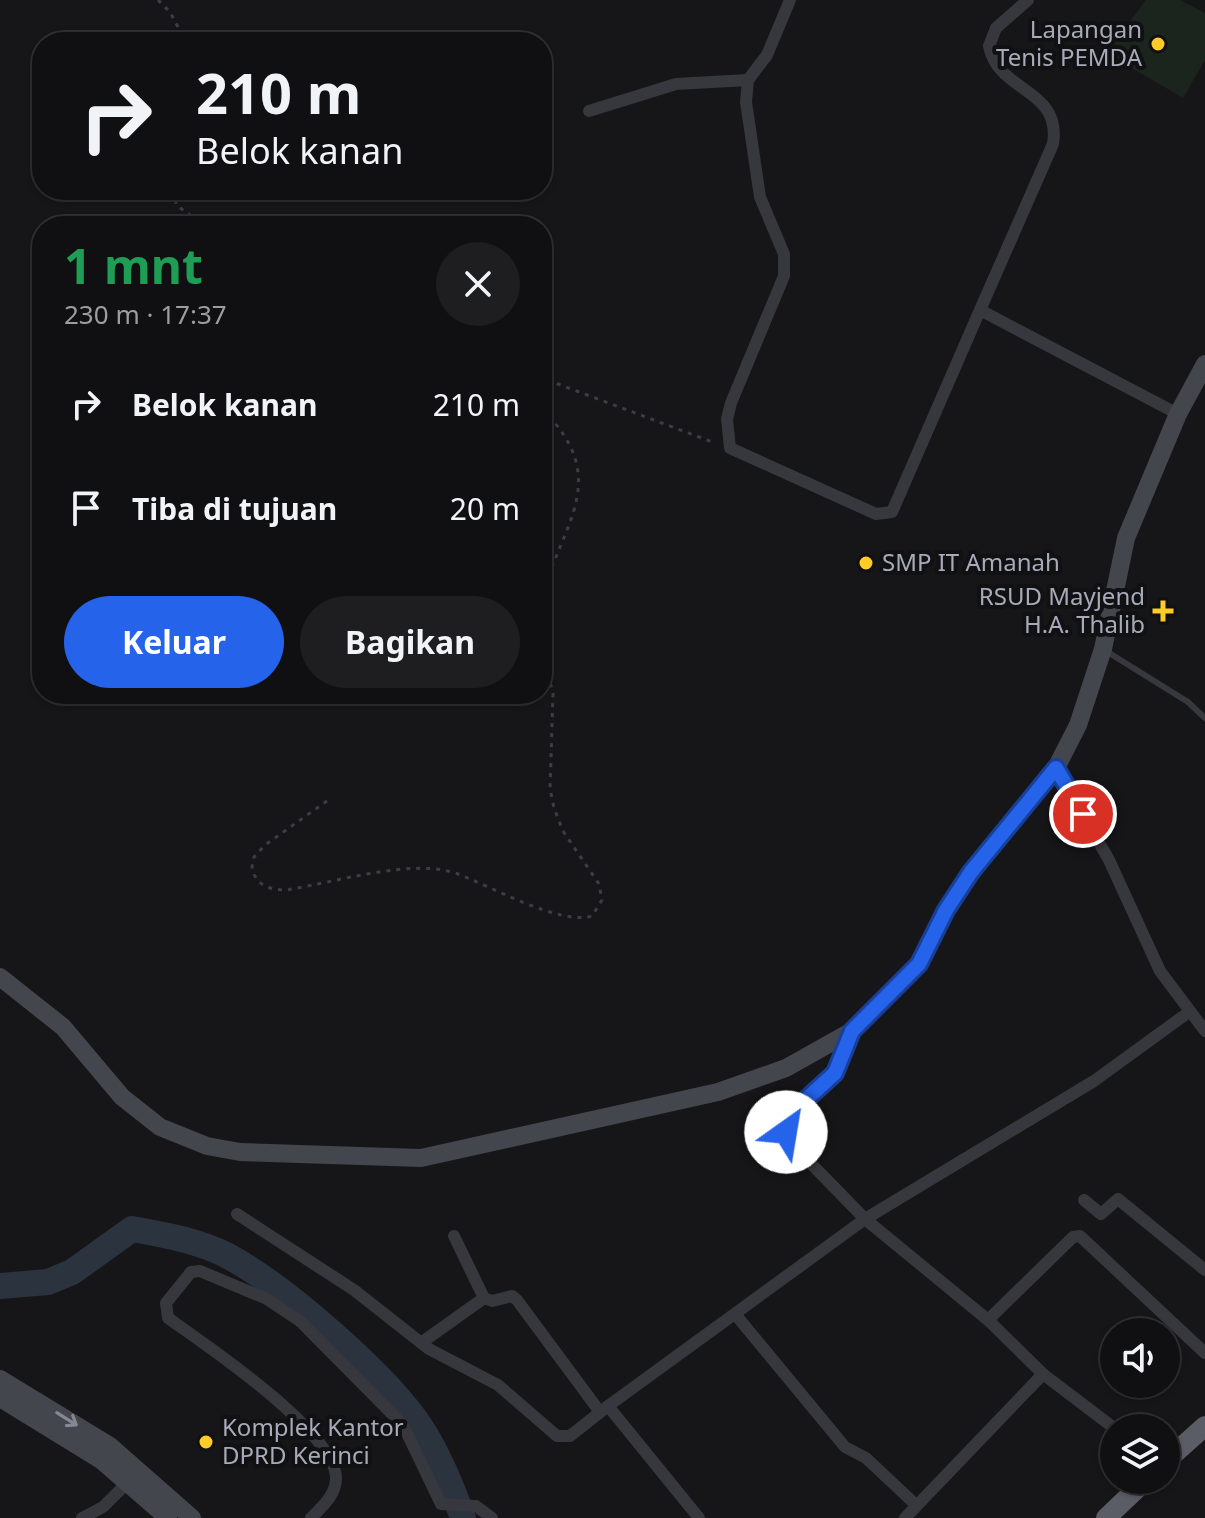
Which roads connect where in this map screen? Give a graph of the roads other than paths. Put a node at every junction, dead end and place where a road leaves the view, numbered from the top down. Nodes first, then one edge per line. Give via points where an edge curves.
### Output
1 (790, 0) edge
2 (1028, 0) edge
3 (748, 80) junction
4 (589, 111) dead end
5 (980, 310) junction
6 (1205, 364) edge
7 (1178, 414) junction
8 (1103, 649) junction
9 (1205, 718) edge
10 (1056, 768) junction
11 (0, 977) edge
12 (1189, 1012) junction
13 (852, 1031) junction
14 (1205, 1031) edge
15 (1084, 1200) dead end
16 (237, 1214) dead end
17 (865, 1219) junction
18 (454, 1236) dead end
19 (1205, 1270) edge
20 (484, 1298) junction
21 (735, 1314) junction
22 (988, 1320) junction
23 (421, 1343) junction
24 (1205, 1353) edge
25 (1043, 1374) junction
26 (0, 1379) edge
27 (0, 1398) edge
28 (604, 1409) junction
29 (1100, 1417) edge
30 (1204, 1428) edge
31 (1180, 1449) edge
32 (128, 1482) junction
33 (1131, 1494) edge
34 (916, 1505) junction
35 (189, 1517) edge
36 (314, 1517) edge
37 (82, 1518) edge
38 (168, 1518) edge
39 (492, 1518) edge
40 (699, 1518) edge
41 (905, 1518) edge
42 (1106, 1518) edge

1 - 3 street via 767,55
2 - 5 street via 996,28 989,46 995,65 1050,110 1053,144
3 - 4 street via 676,84
3 - 5 street via 746,111 760,197 784,254 784,276 731,403 730,448 876,514 892,512
5 - 7 street
6 - 7 main road
7 - 8 main road via 1126,538
8 - 9 lane
8 - 10 main road via 1078,725
10 - 12 street via 1109,860 1160,971
10 - 13 main road via 971,872 919,964
11 - 13 main road via 63,1027 122,1097 160,1127 207,1146 240,1152 421,1158 718,1092 786,1068
12 - 14 street
12 - 17 street via 1094,1081
13 - 17 street via 835,1073 785,1123 792,1144
15 - 19 street via 1101,1214 1118,1199
16 - 23 street via 354,1290
17 - 21 street
17 - 22 street
18 - 20 street
20 - 23 street
20 - 28 street via 517,1300
21 - 28 street
21 - 34 street via 845,1447 866,1458
22 - 24 street via 1080,1236
22 - 25 street
23 - 28 street via 498,1385 560,1437 570,1436
25 - 29 street
25 - 34 street
26 -> 35 main road via 110,1446
27 - 32 main road via 66,1436
28 - 40 street
30 - 31 highway
32 - 37 street via 103,1507
32 - 38 main road
33 - 42 highway
34 - 41 street
36 - 39 street via 337,1481 328,1456 261,1386 166,1314 166,1303 191,1272 267,1299 300,1321 403,1425 442,1505 470,1504

